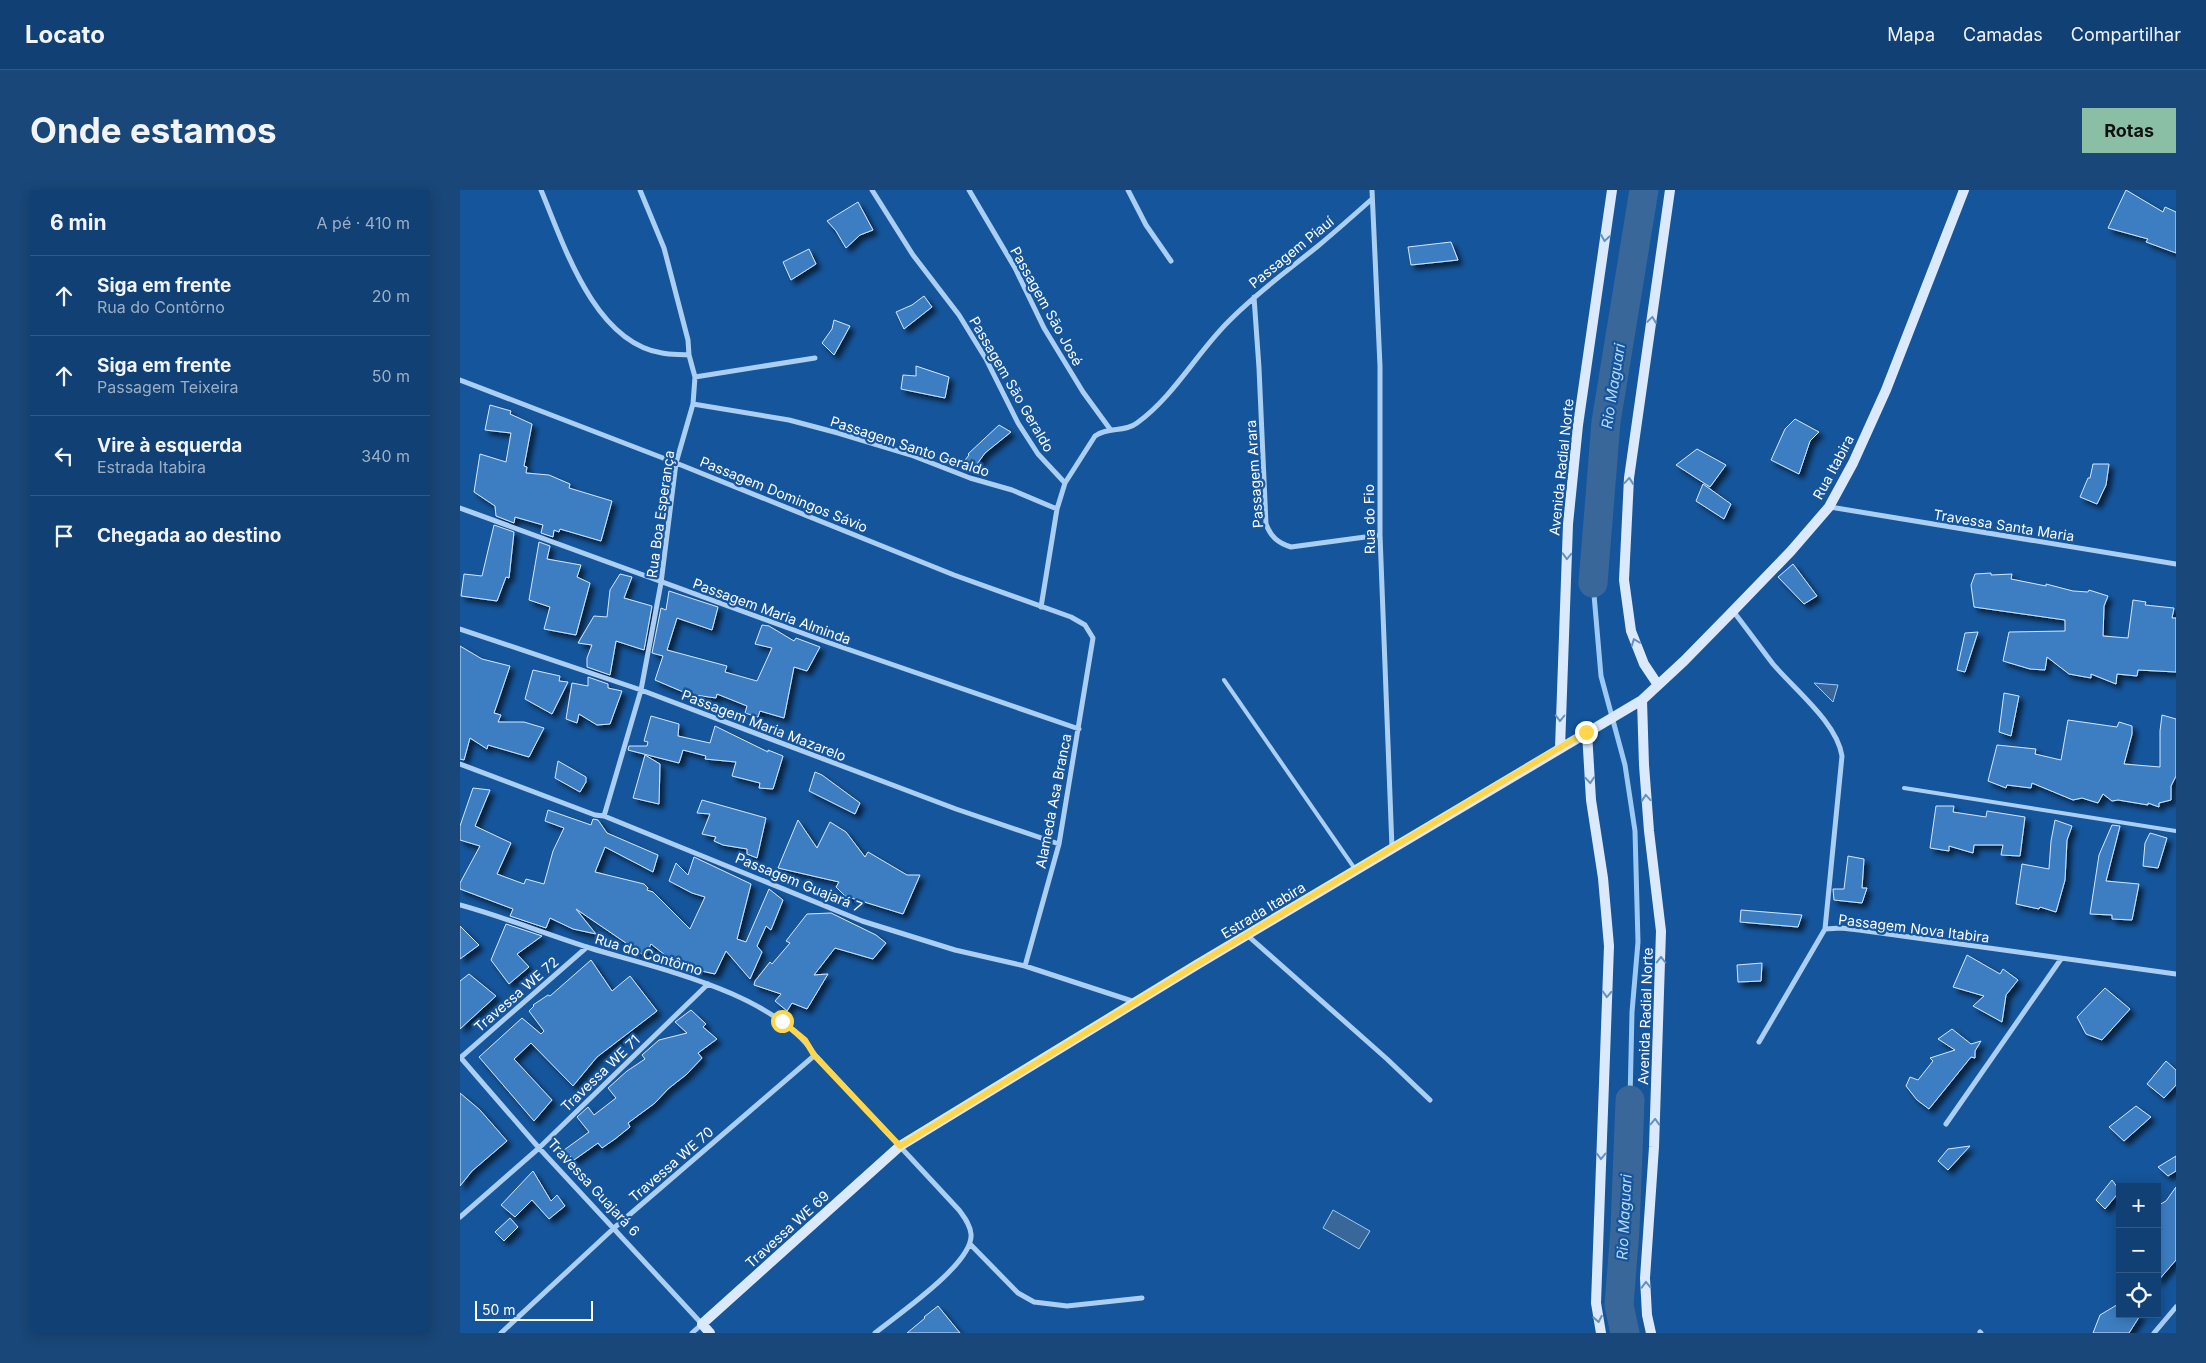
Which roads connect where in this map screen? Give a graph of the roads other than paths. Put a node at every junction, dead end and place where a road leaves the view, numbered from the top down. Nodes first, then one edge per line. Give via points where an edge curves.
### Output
1 (541, 190) edge
2 (640, 190) edge
3 (872, 190) edge
4 (969, 190) edge
5 (1128, 190) edge
6 (1372, 190) edge
7 (1612, 190) edge
8 (1670, 190) edge
9 (1964, 190) edge
10 (1372, 199) junction
11 (1171, 261) dead end
12 (1254, 297) junction
13 (689, 354) junction
14 (815, 358) dead end
15 (695, 377) junction
16 (460, 380) edge
17 (693, 404) junction
18 (1110, 429) junction
19 (676, 463) junction
20 (1065, 483) junction
21 (1829, 506) junction
22 (460, 508) edge
23 (1057, 509) junction
24 (1380, 535) junction
25 (2176, 564) edge
26 (661, 583) junction
27 (1041, 607) junction
28 (1733, 611) junction
29 (460, 629) edge
30 (1093, 638) joint
31 (1224, 680) dead end
32 (1658, 685) junction
33 (641, 690) junction
34 (1642, 700) junction
35 (1079, 729) junction
36 (1586, 732) junction
37 (1560, 748) junction
38 (460, 764) edge
39 (1904, 788) dead end
40 (604, 816) junction
41 (2176, 831) edge
42 (1059, 844) junction
43 (1392, 848) junction
44 (1355, 870) junction
45 (460, 905) edge
46 (1824, 929) junction
47 (1247, 935) junction
48 (587, 947) junction
49 (2061, 959) junction
50 (1025, 966) junction
51 (2176, 974) edge
52 (708, 984) junction
53 (1136, 1003) junction
54 (1759, 1042) dead end
55 (814, 1055) junction
56 (460, 1057) edge
57 (1430, 1100) dead end
58 (1946, 1124) dead end
59 (900, 1146) junction
60 (539, 1148) junction
61 (460, 1217) edge
62 (614, 1228) junction
63 (970, 1244) junction
64 (1142, 1298) dead end
65 (2176, 1307) edge
66 (702, 1324) junction
67 (501, 1333) edge
68 (692, 1333) edge
69 (710, 1333) edge
70 (875, 1333) edge
71 (1601, 1333) edge
72 (1651, 1333) edge
73 (2154, 1333) edge

1 - 13 street via 577,272 599,312 623,336 640,345 661,353
2 - 13 street, Rua Boa Esperança via 664,248
3 - 20 street, Passagem São Geraldo via 913,255 964,322 1038,454
4 - 18 street, Passagem São José via 1015,268 1044,328
5 - 11 street via 1146,225
6 - 10 street, Rua do Fio
7 -> 37 main road, Avenida Radial Norte via 1578,425 1568,524
32 -> 8 main road via 1644,664 1630,631 1624,580 1629,478
9 - 21 main road, Rua Itabira via 1886,390 1853,463
10 - 12 street, Passagem Piauí
10 - 24 street, Rua do Fio via 1380,366
12 - 18 street, Passagem Piauí via 1226,323 1148,414 1130,428
12 - 24 street, Passagem Arara via 1269,534 1281,544 1291,547
13 - 15 street, Rua Boa Esperança
14 - 15 street
15 - 17 street, Rua Boa Esperança
16 - 19 street, Passagem Domingos Sávio
17 - 19 street, Rua Boa Esperança
17 - 23 street, Passagem Santo Geraldo via 789,420 838,433 1012,490
18 - 20 street via 1095,436
19 - 26 street, Rua Boa Esperança
19 - 27 street, Passagem Domingos Sávio via 945,572
20 - 23 street
21 - 25 street, Travessa Santa Maria
21 - 28 main road, Rua Itabira
22 - 26 street, Passagem Maria Alminda
23 - 27 street
24 - 43 street, Rua do Fio
26 - 33 street, Rua Boa Esperança
26 - 35 street, Passagem Maria Alminda
27 - 30 street, Passagem Domingos Sávio via 1079,621 1090,630
28 - 32 main road, Rua Itabira
28 - 46 street, Passagem Nova Itabira via 1827,724 1840,745 1842,756
29 - 33 street, Passagem Maria Mazarelo
30 - 35 street, Alameda Asa Branca
31 - 44 lane
32 - 34 main road, Rua Itabira
33 - 40 street, Rua Boa Esperança
33 - 42 street, Passagem Maria Mazarelo via 956,809
34 - 36 main road, Estrada Itabira
72 -> 34 main road, Avenida Radial Norte via 1645,1278 1654,1147 1661,931 1648,822
35 - 42 street, Alameda Asa Branca
36 - 37 main road, Estrada Itabira
36 -> 71 main road via 1609,946 1596,1303
37 - 43 main road, Estrada Itabira
38 - 40 street, Passagem Guajará 7
39 - 41 lane
40 - 50 street, Passagem Guajará 7 via 862,921 955,950
42 - 50 street, Alameda Asa Branca
43 - 44 main road, Estrada Itabira
44 - 47 main road, Estrada Itabira
45 - 48 street, Rua do Contôrno
46 - 49 street, Passagem Nova Itabira via 1859,930
46 - 54 street
47 - 53 main road, Estrada Itabira
47 - 57 street
48 - 52 street, Rua do Contôrno
48 - 56 street, Travessa WE 72
49 - 51 street, Passagem Nova Itabira
49 - 58 street
50 - 53 street, Passagem Guajará 7
52 - 55 street, Rua do Contôrno via 782,1021 805,1040
52 - 60 street, Travessa WE 71
53 - 59 main road, Estrada Itabira
55 - 59 street, Rua do Contôrno
55 - 62 street, Travessa WE 70
56 - 60 street, Travessa Guajará 6
59 - 63 street, Rua do Contôrno via 959,1210 969,1225
59 - 66 main road, Travessa WE 69
60 - 61 street, Travessa WE 71
60 - 62 street, Travessa Guajará 6
62 - 66 street, Travessa Guajará 6
62 - 67 street, Travessa WE 70
63 - 64 street via 1018,1292 1034,1302 1067,1306
63 - 70 street via 951,1272
65 - 73 street
66 - 68 street, Travessa WE 69
66 - 69 main road, Travessa Guajará 6

